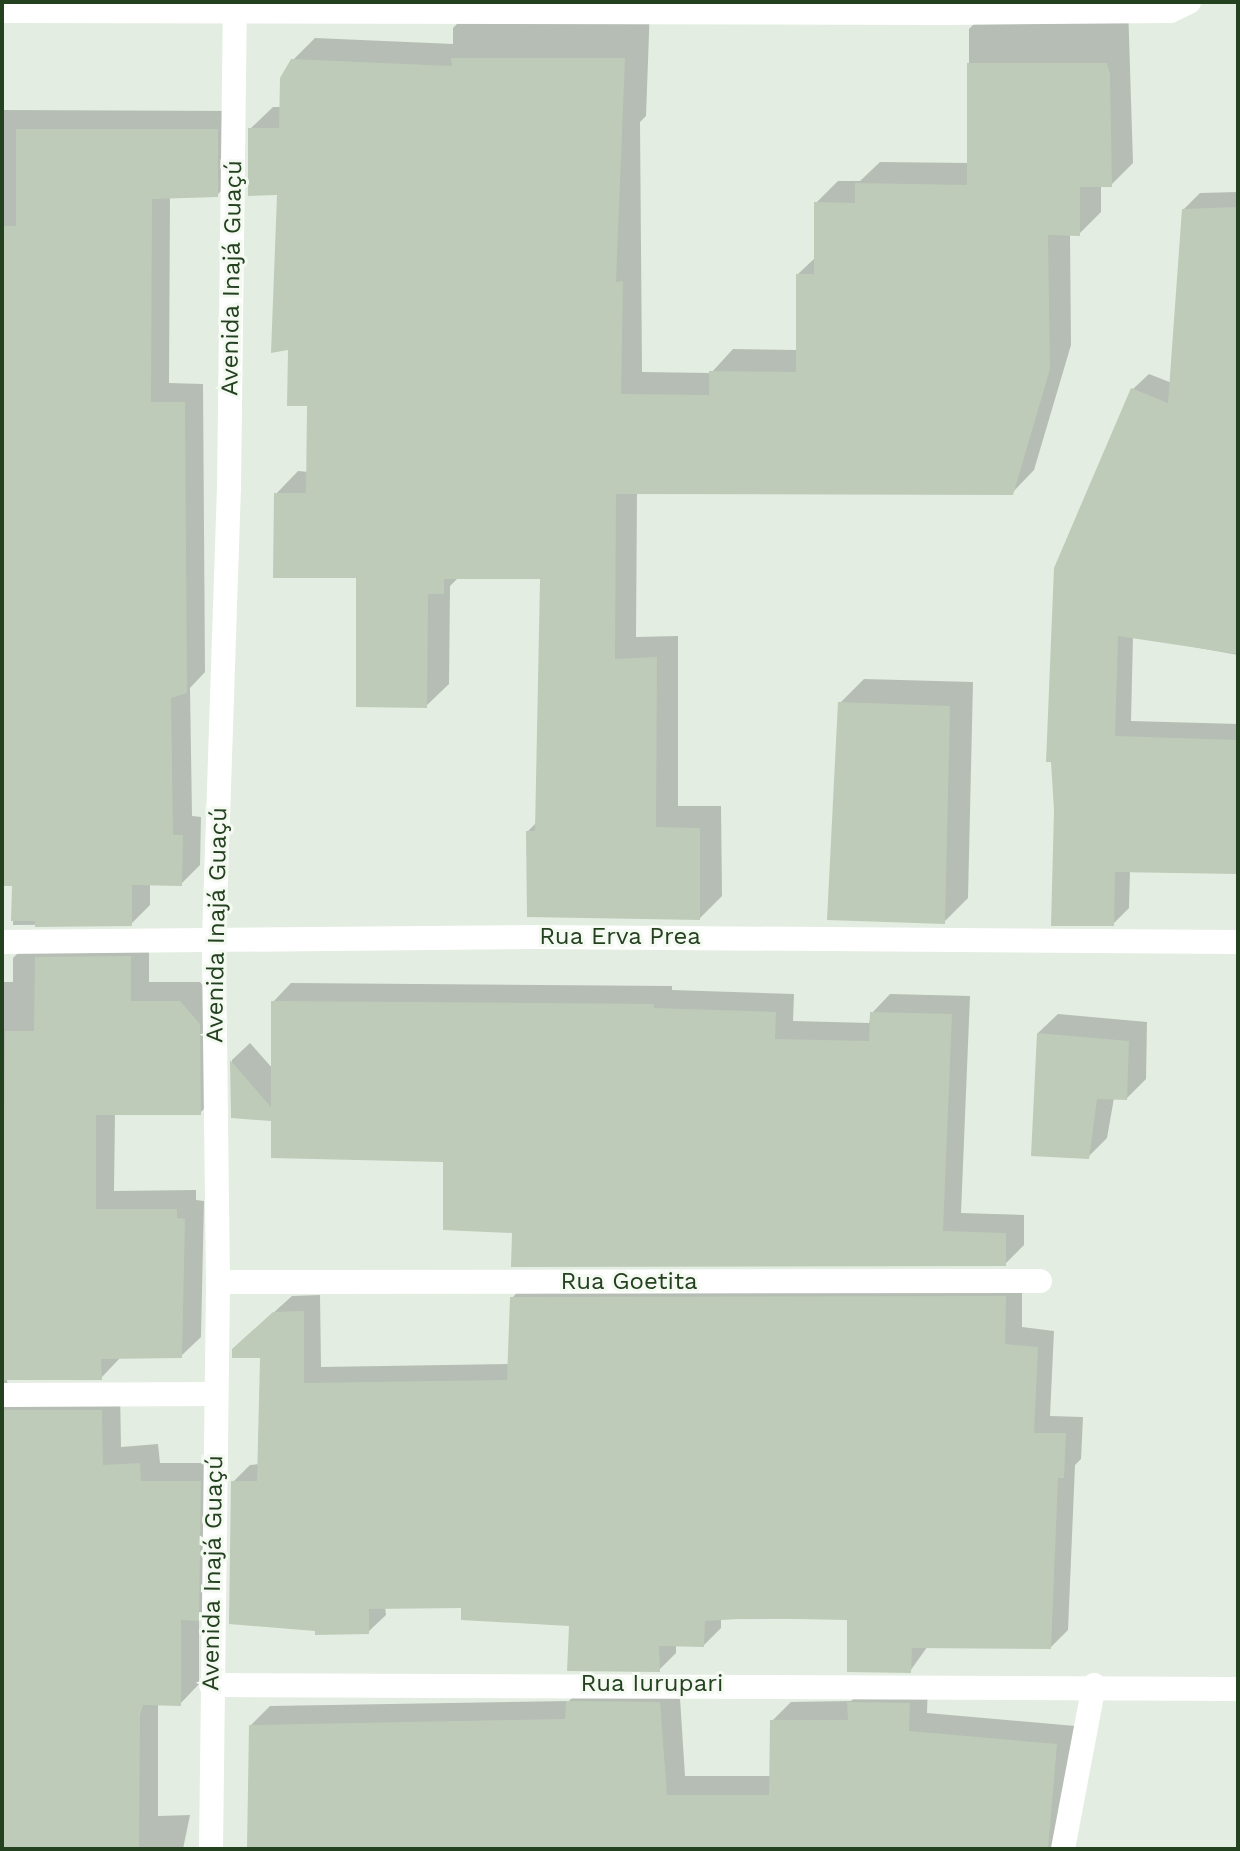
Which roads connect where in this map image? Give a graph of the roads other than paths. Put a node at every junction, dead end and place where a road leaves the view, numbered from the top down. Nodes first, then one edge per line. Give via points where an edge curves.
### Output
1 (742, 5) edge
2 (1180, 6) edge
3 (235, 7) edge
4 (2, 11) edge
5 (214, 939) junction
6 (2, 942) edge
7 (1238, 942) edge
8 (1040, 1281) dead end
9 (218, 1282) junction
10 (216, 1394) junction
11 (2, 1395) edge
12 (211, 1685) junction
13 (1094, 1685) junction
14 (1238, 1689) edge
15 (211, 1849) edge
16 (1063, 1849) edge

1 - 2 street
1 - 3 street
3 - 4 street
3 - 5 street, Avenida Inajá Guaçú via 229,488
5 - 6 street, Rua Erva Prea
5 - 7 street, Rua Erva Prea
5 - 9 street, Avenida Inajá Guaçú
8 - 9 street, Rua Goetita
9 - 10 street, Avenida Inajá Guaçú
10 - 11 street
10 - 12 street, Avenida Inajá Guaçú
12 - 13 street, Rua Iurupari
12 - 15 street, Avenida Inajá Guaçú
13 - 14 street, Rua Iurupari
13 - 16 street

